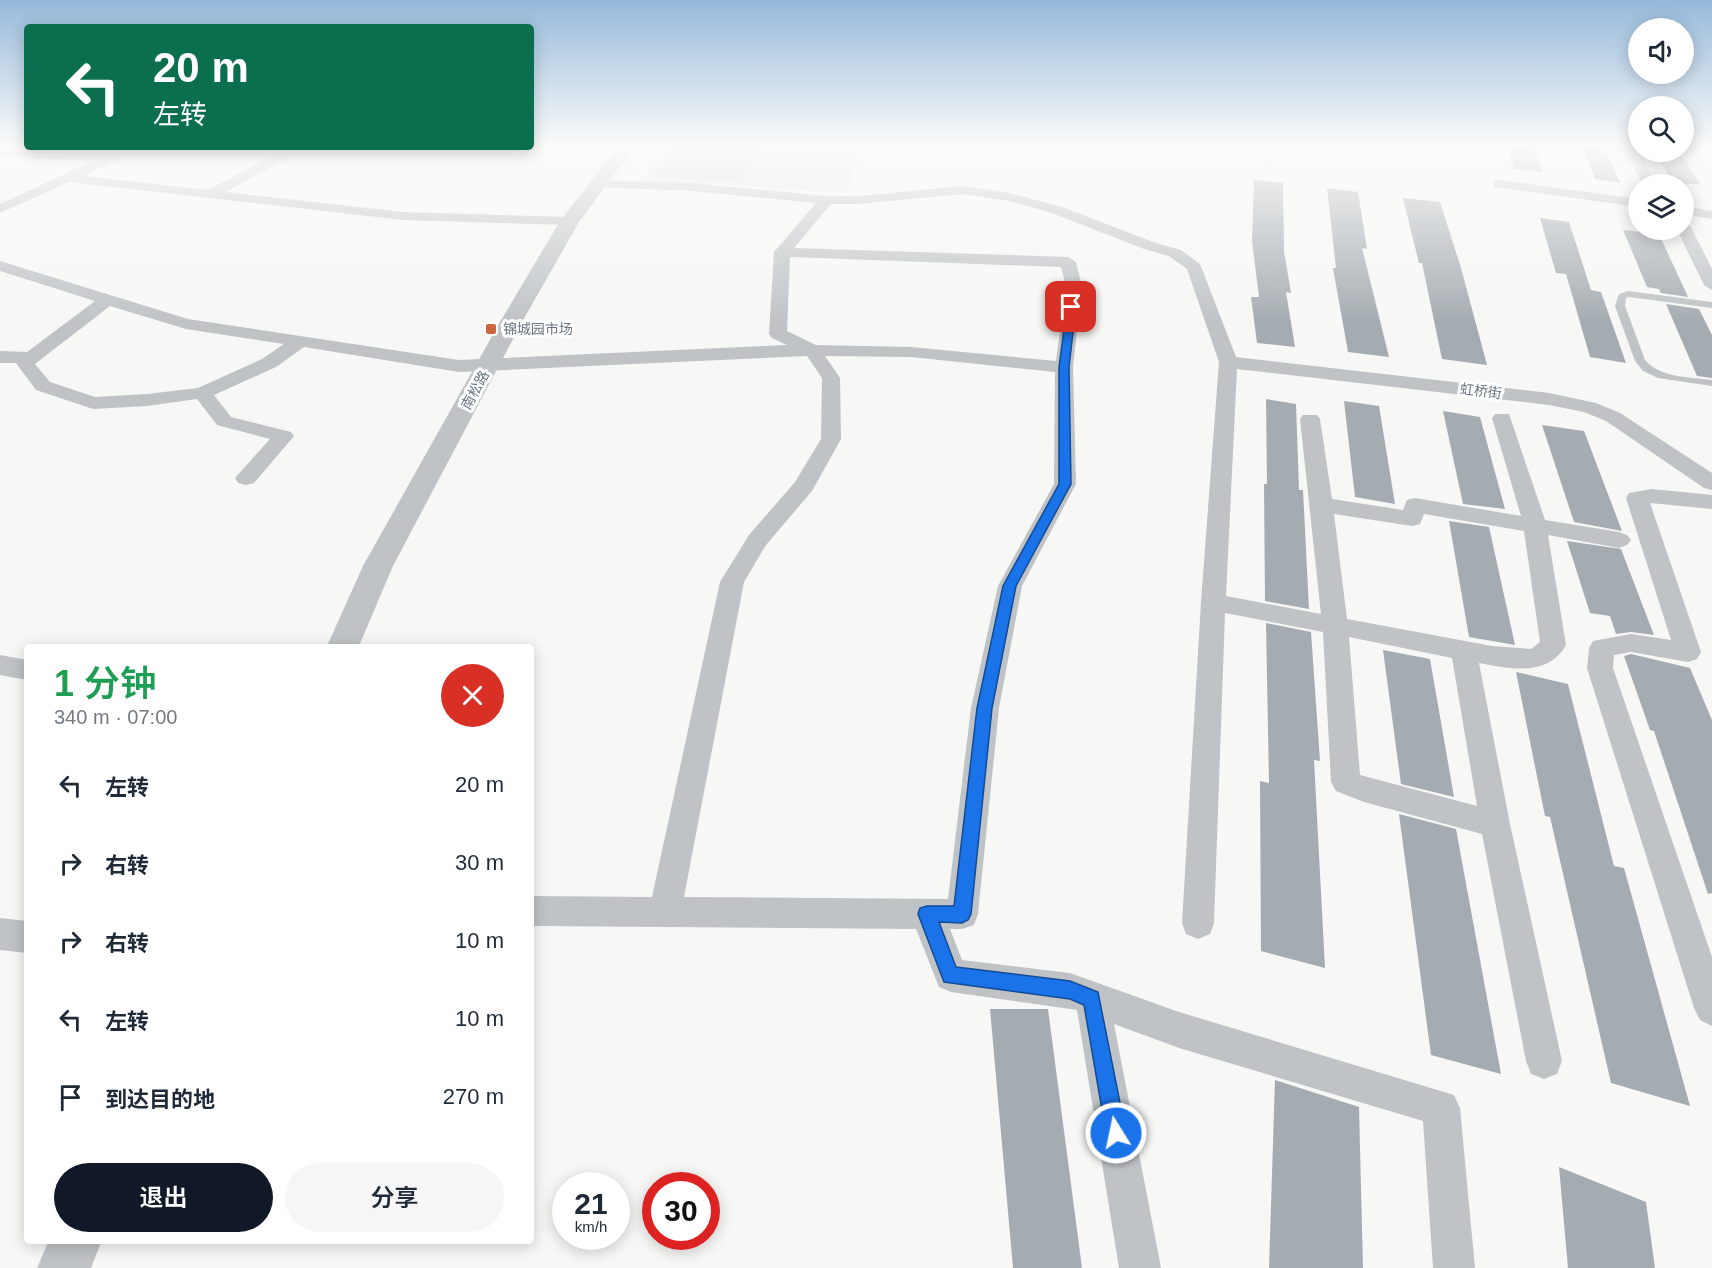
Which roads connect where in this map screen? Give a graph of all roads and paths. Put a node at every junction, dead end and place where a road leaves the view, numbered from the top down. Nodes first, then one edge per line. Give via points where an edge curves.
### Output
1 (304, 205) edge
2 (582, 205) edge
3 (823, 205) edge
4 (1038, 205) edge
5 (1694, 212) edge
6 (1712, 216) edge
7 (570, 221) junction
8 (1690, 240) edge
9 (782, 252) junction
10 (0, 266) edge
11 (1712, 285) edge
12 (108, 299) junction
13 (1712, 305) edge
14 (301, 341) junction
15 (812, 350) junction
16 (0, 357) edge
17 (32, 357) junction
18 (1228, 362) junction
19 (489, 365) junction
20 (1064, 367) junction
21 (1712, 383) edge
22 (202, 393) junction
23 (1502, 418) dead end
24 (1310, 419) dead end
25 (246, 478) dead end
26 (1712, 483) edge
27 (1712, 502) edge
28 (1323, 505) junction
29 (1535, 526) junction
30 (1619, 540) dead end
31 (1213, 602) junction
32 (1336, 626) junction
33 (344, 644) edge
34 (1464, 651) junction
35 (0, 665) edge
36 (24, 669) edge
37 (1496, 824) junction
38 (534, 911) edge
39 (665, 912) junction
40 (927, 914) junction
41 (1198, 923) dead end
42 (0, 934) edge
43 (24, 937) edge
44 (1092, 998) junction
45 (1712, 1008) edge
46 (1544, 1061) dead end
47 (74, 1244) edge
48 (64, 1268) edge
49 (1140, 1268) edge
50 (1454, 1268) edge

1 - 7 street via 403,216
2 - 7 street, 南松路
3 - 9 street
4 - 18 street via 1175,253 1194,267
5 - 6 street
7 - 19 street, 南松路
8 - 11 street
9 - 15 street via 778,334
9 - 20 street via 1068,262 1074,286
10 - 12 street
12 - 14 street via 186,324
12 - 17 street
13 - 21 lane via 1628,294 1622,296 1620,306 1640,361 1647,369 1658,375
14 - 19 street via 459,366
14 - 22 street via 269,363
15 - 19 street
15 - 20 street via 911,352
15 - 39 street via 831,378 831,439 804,486 757,540 732,582
16 - 17 street
17 - 22 street via 26,363 43,386 93,403
18 - 26 street, 虹桥街 via 1589,406 1613,417
18 - 31 street
19 - 33 street, 南松路 via 378,566
20 - 40 street via 1065,484 1010,586 985,708 962,914
22 - 25 street via 224,421 284,436
23 - 29 street
24 - 28 street
27 - 45 street via 1637,498 1688,652 1631,643 1602,648 1600,668
28 - 29 street via 1412,519 1415,505
28 - 32 street
29 - 30 street
29 - 34 street via 1553,645 1536,659
31 - 32 street
31 - 41 street
32 - 34 street
32 - 37 street via 1346,782
34 - 37 street
35 - 36 street
37 - 46 street
38 - 39 street
39 - 40 street
40 - 44 street via 951,975 1070,990
42 - 43 street
44 - 49 street
44 - 50 street via 1179,1030 1441,1108
47 - 48 street

